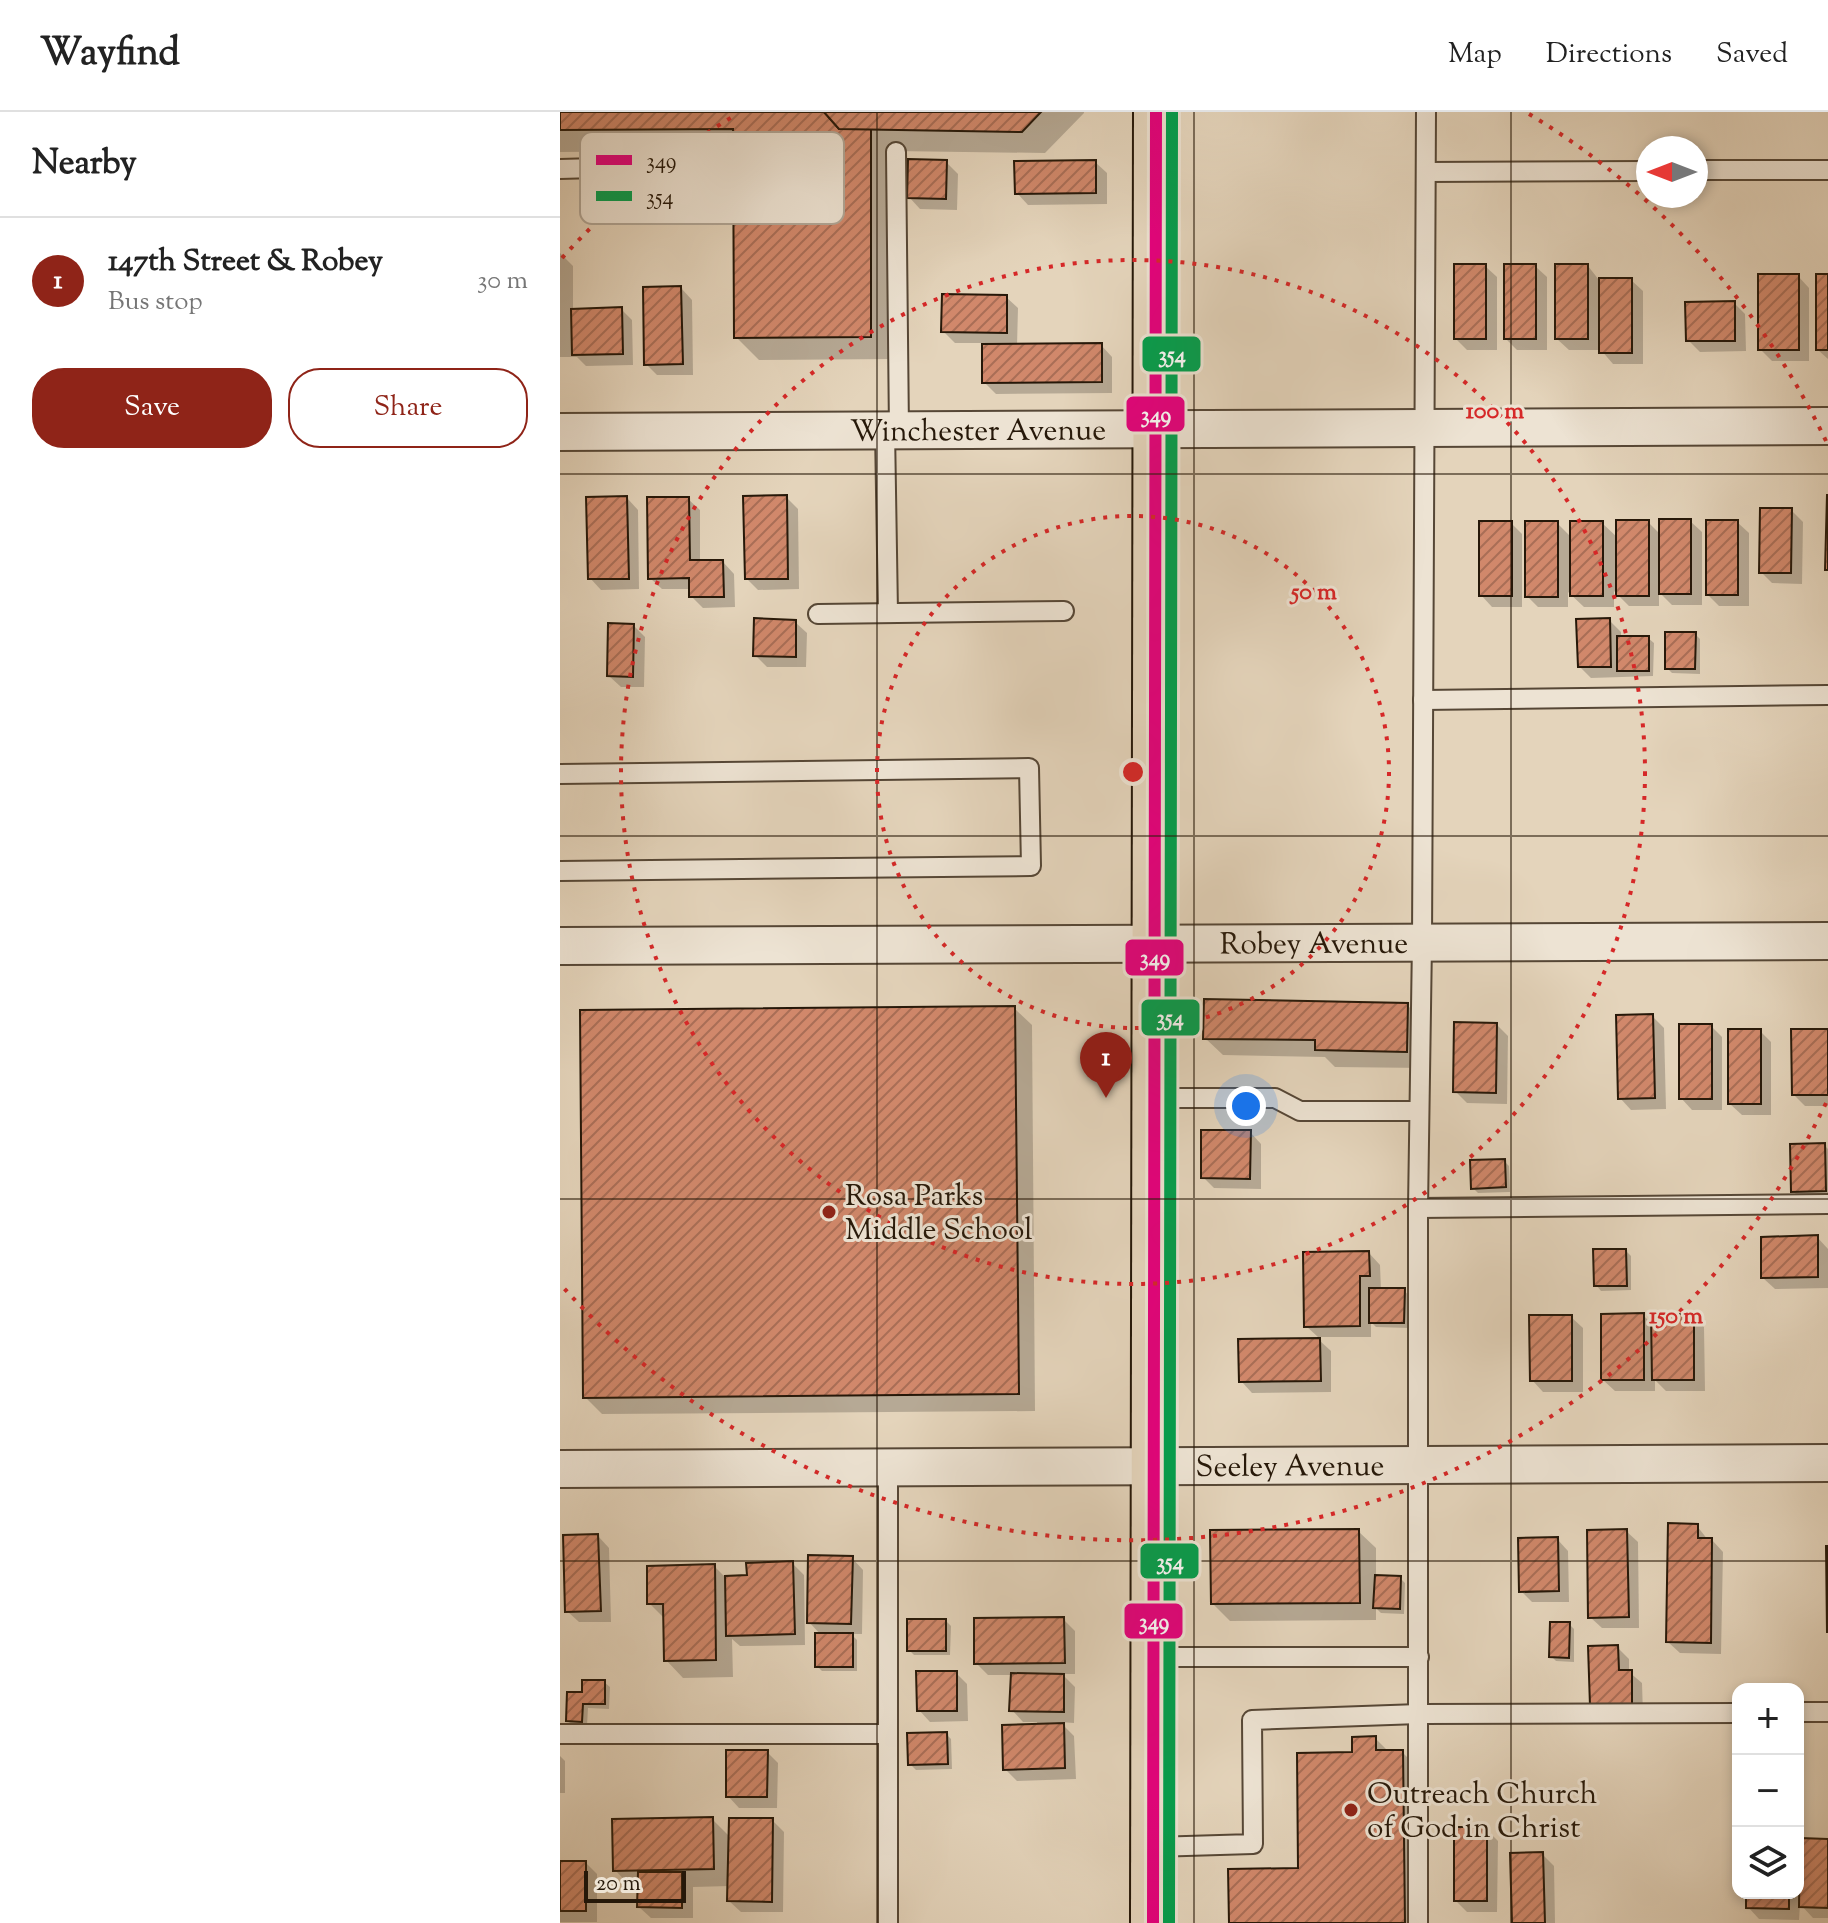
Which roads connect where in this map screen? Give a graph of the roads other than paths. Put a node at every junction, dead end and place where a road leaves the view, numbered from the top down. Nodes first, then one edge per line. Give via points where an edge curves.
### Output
1 (1156, 112) edge
2 (1426, 112) edge
3 (896, 152) dead end
4 (580, 168) edge
5 (560, 169) edge
6 (1708, 170) edge
7 (1828, 170) edge
8 (1636, 171) edge
9 (1426, 172) junction
10 (1828, 426) edge
11 (1425, 428) junction
12 (1154, 429) junction
13 (892, 430) junction
14 (560, 432) edge
15 (1064, 611) dead end
16 (888, 613) junction
17 (818, 614) dead end
18 (1828, 695) edge
19 (1423, 700) junction
20 (560, 774) edge
21 (560, 871) edge
22 (1828, 941) edge
23 (1422, 942) junction
24 (1156, 943) junction
25 (560, 946) edge
26 (1156, 1098) junction
27 (1419, 1111) junction
28 (1828, 1204) edge
29 (1418, 1208) junction
30 (1828, 1463) edge
31 (1420, 1464) junction
32 (1155, 1466) junction
33 (888, 1467) junction
34 (560, 1469) edge
35 (1154, 1657) junction
36 (1419, 1657) junction
37 (1804, 1712) edge
38 (1828, 1712) edge
39 (1732, 1713) edge
40 (1419, 1714) junction
41 (560, 1734) edge
42 (888, 1734) junction
43 (1153, 1847) junction
44 (888, 1923) edge
45 (1153, 1923) edge
46 (1418, 1923) edge

1 - 12 main road
2 - 9 lane
3 - 13 lane
4 - 5 lane
6 - 7 lane
8 - 9 lane
9 - 11 lane
10 - 11 street, Winchester Avenue
11 - 12 street, Winchester Avenue
11 - 19 lane
12 - 13 street, Winchester Avenue
12 - 24 main road
13 - 14 street, Winchester Avenue
13 - 16 lane
15 - 16 lane
16 - 17 lane
18 - 19 lane
19 - 23 lane
20 - 21 lane via 1029,768 1031,866
22 - 23 street, Robey Avenue
23 - 24 street, Robey Avenue
23 - 27 lane
24 - 25 street, Robey Avenue
24 - 26 main road
26 - 27 lane via 1275,1098 1300,1111
26 - 32 main road
27 - 29 lane
28 - 29 lane
29 - 31 lane
30 - 31 street, Seeley Avenue
31 - 32 street, Seeley Avenue
31 - 36 lane
32 - 33 street, Seeley Avenue
32 - 35 main road
33 - 34 street, Seeley Avenue
33 - 42 lane
35 - 36 lane
35 - 43 main road
36 - 40 lane
37 - 38 lane
39 - 40 lane
40 - 43 lane via 1252,1720 1253,1844
40 - 46 lane
41 - 42 lane
42 - 44 lane
43 - 45 main road

